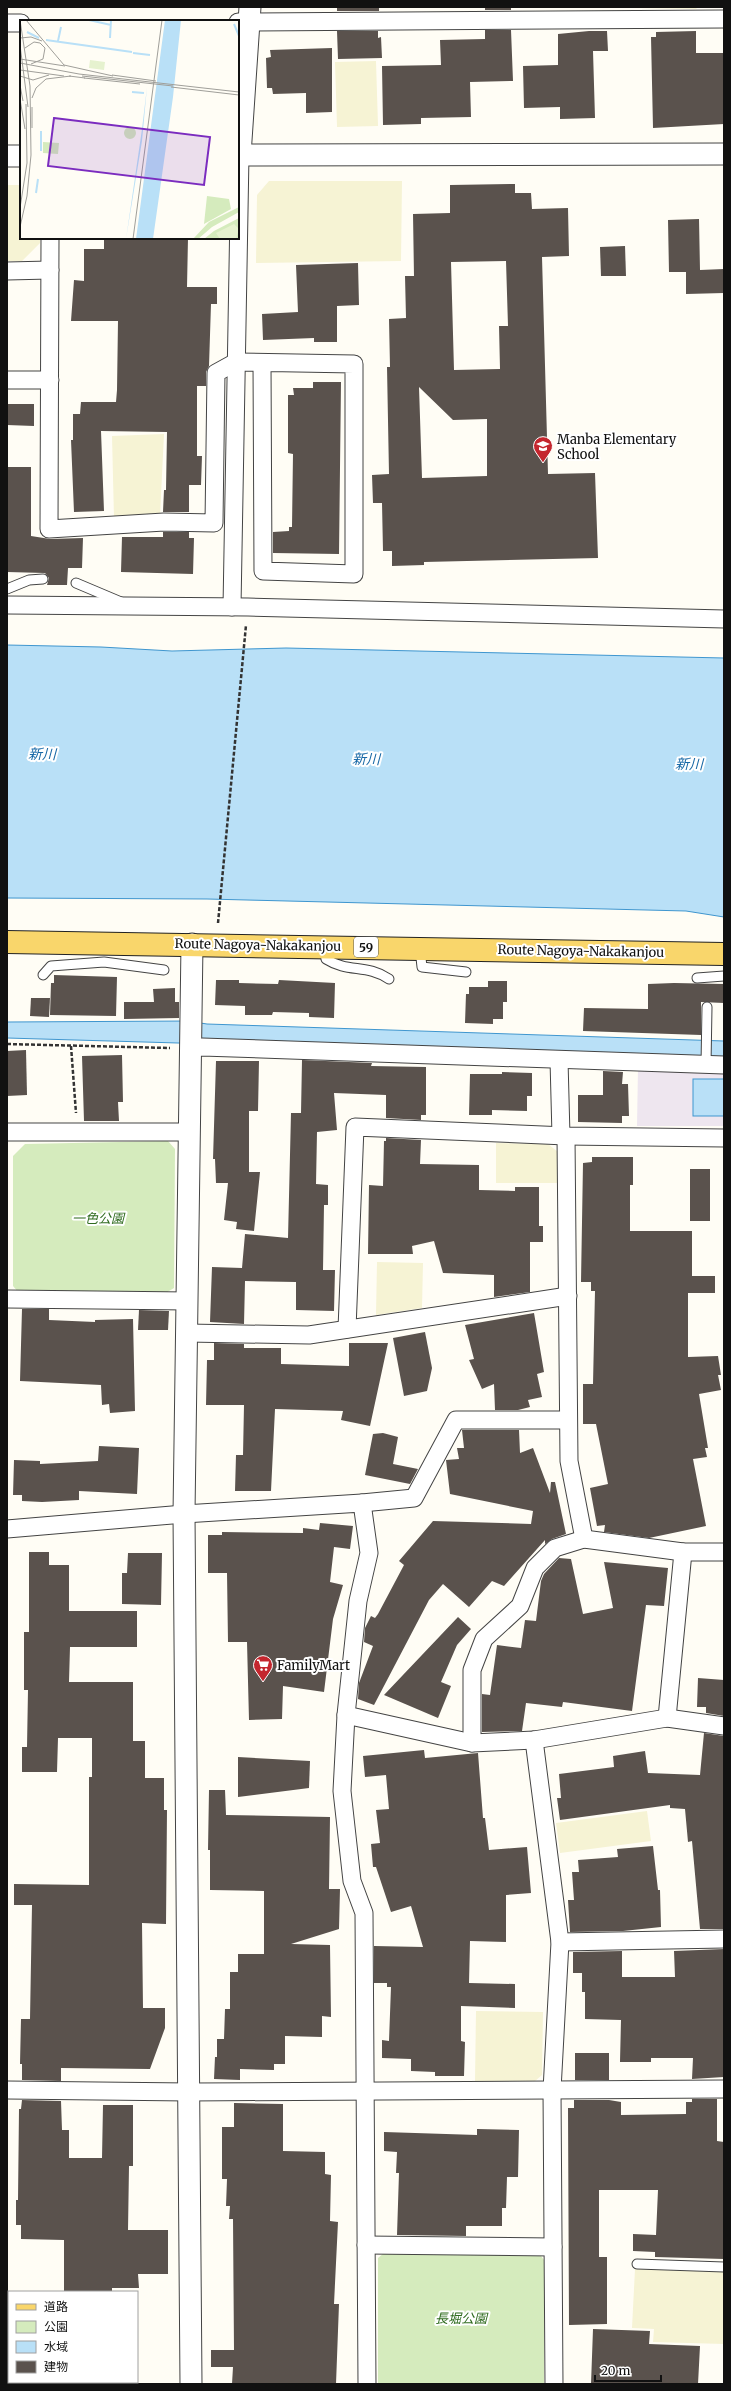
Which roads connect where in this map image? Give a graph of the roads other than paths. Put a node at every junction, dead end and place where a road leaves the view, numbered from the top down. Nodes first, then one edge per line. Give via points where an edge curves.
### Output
1 (557, 13) edge
2 (406, 14) edge
3 (713, 15) edge
4 (246, 17) edge
5 (7, 23) edge
6 (20, 23) edge
7 (724, 154) edge
8 (239, 155) edge
9 (7, 156) edge
10 (20, 156) edge
11 (50, 239) edge
12 (238, 239) edge
13 (7, 270) edge
14 (50, 270) junction
15 (236, 362) junction
16 (262, 363) junction
17 (7, 380) edge
18 (50, 380) junction
19 (43, 579) dead end
20 (76, 583) dead end
21 (7, 589) edge
22 (7, 605) edge
23 (132, 606) junction
24 (232, 607) junction
25 (724, 620) edge
26 (7, 942) edge
27 (192, 944) junction
28 (324, 946) junction
29 (420, 948) junction
30 (104, 952) junction
31 (724, 954) edge
32 (164, 970) dead end
33 (466, 972) dead end
34 (43, 975) dead end
35 (724, 976) edge
36 (697, 978) dead end
37 (389, 979) dead end
38 (707, 1007) dead end
39 (191, 1049) junction
40 (560, 1060) junction
41 (706, 1062) junction
42 (724, 1065) edge
43 (7, 1132) edge
44 (190, 1132) junction
45 (564, 1136) junction
46 (724, 1138) edge
47 (568, 1296) junction
48 (7, 1299) edge
49 (188, 1301) junction
50 (348, 1330) junction
51 (187, 1333) junction
52 (568, 1420) junction
53 (362, 1503) junction
54 (184, 1514) junction
55 (7, 1529) edge
56 (584, 1539) junction
57 (683, 1552) junction
58 (724, 1552) edge
59 (346, 1715) junction
60 (667, 1718) junction
61 (724, 1726) edge
62 (534, 1740) junction
63 (472, 1743) junction
64 (724, 1939) edge
65 (560, 1942) junction
66 (724, 2089) edge
67 (7, 2090) edge
68 (552, 2090) junction
69 (365, 2091) junction
70 (189, 2092) junction
71 (366, 2246) junction
72 (553, 2247) junction
73 (637, 2264) dead end
74 (724, 2267) edge
75 (190, 2384) edge
76 (367, 2384) edge
77 (554, 2384) edge

1 - 2 street
1 - 3 street
2 - 4 street
4 - 8 street
5 - 6 street
7 - 8 street
9 - 10 street
11 - 14 street
12 - 15 street
13 - 14 street
14 - 18 street
15 - 16 street
15 - 18 street via 216,373 214,523 164,522 49,529
15 - 24 street
16 - 16 street via 354,364 354,574 263,571
17 - 18 street
19 - 21 lane via 29,580
20 - 23 lane
22 - 23 street
23 - 24 street
24 - 25 street
26 - 30 main road, Route Nagoya-Nakakanjou / 59
27 - 28 main road, Route Nagoya-Nakakanjou / 59
27 - 30 main road, Route Nagoya-Nakakanjou / 59
27 - 39 street
28 - 29 main road, Route Nagoya-Nakakanjou / 59
28 - 37 lane via 326,959 338,966 377,971
29 - 31 main road, Route Nagoya-Nakakanjou / 59
29 - 33 lane via 422,967
30 - 32 lane
30 - 34 lane via 51,966
35 - 36 lane
38 - 41 lane
39 - 40 street via 202,1047
39 - 44 street
40 - 41 street
40 - 45 street
41 - 42 street
43 - 44 street
44 - 49 street
45 - 46 street
45 - 47 street
45 - 50 street via 355,1127
47 - 50 street
47 - 52 street
48 - 49 street
49 - 51 street
50 - 51 street via 308,1336
51 - 54 street
52 - 53 street via 456,1420 414,1498
52 - 56 street via 569,1461
53 - 54 street
53 - 59 street via 369,1553 358,1601
54 - 55 street
54 - 70 street
56 - 57 street
56 - 63 street via 555,1548 535,1568 520,1606 484,1639 472,1670
57 - 58 street
57 - 60 street
59 - 63 street
59 - 69 street via 342,1792 352,1881 364,1913
60 - 61 street
60 - 62 street
62 - 63 street
62 - 65 street
64 - 65 street
65 - 68 street
66 - 68 street
67 - 70 street
68 - 69 street
68 - 72 street
69 - 70 street
69 - 71 street
70 - 75 street
71 - 72 street
71 - 76 street
72 - 77 street
73 - 74 lane

